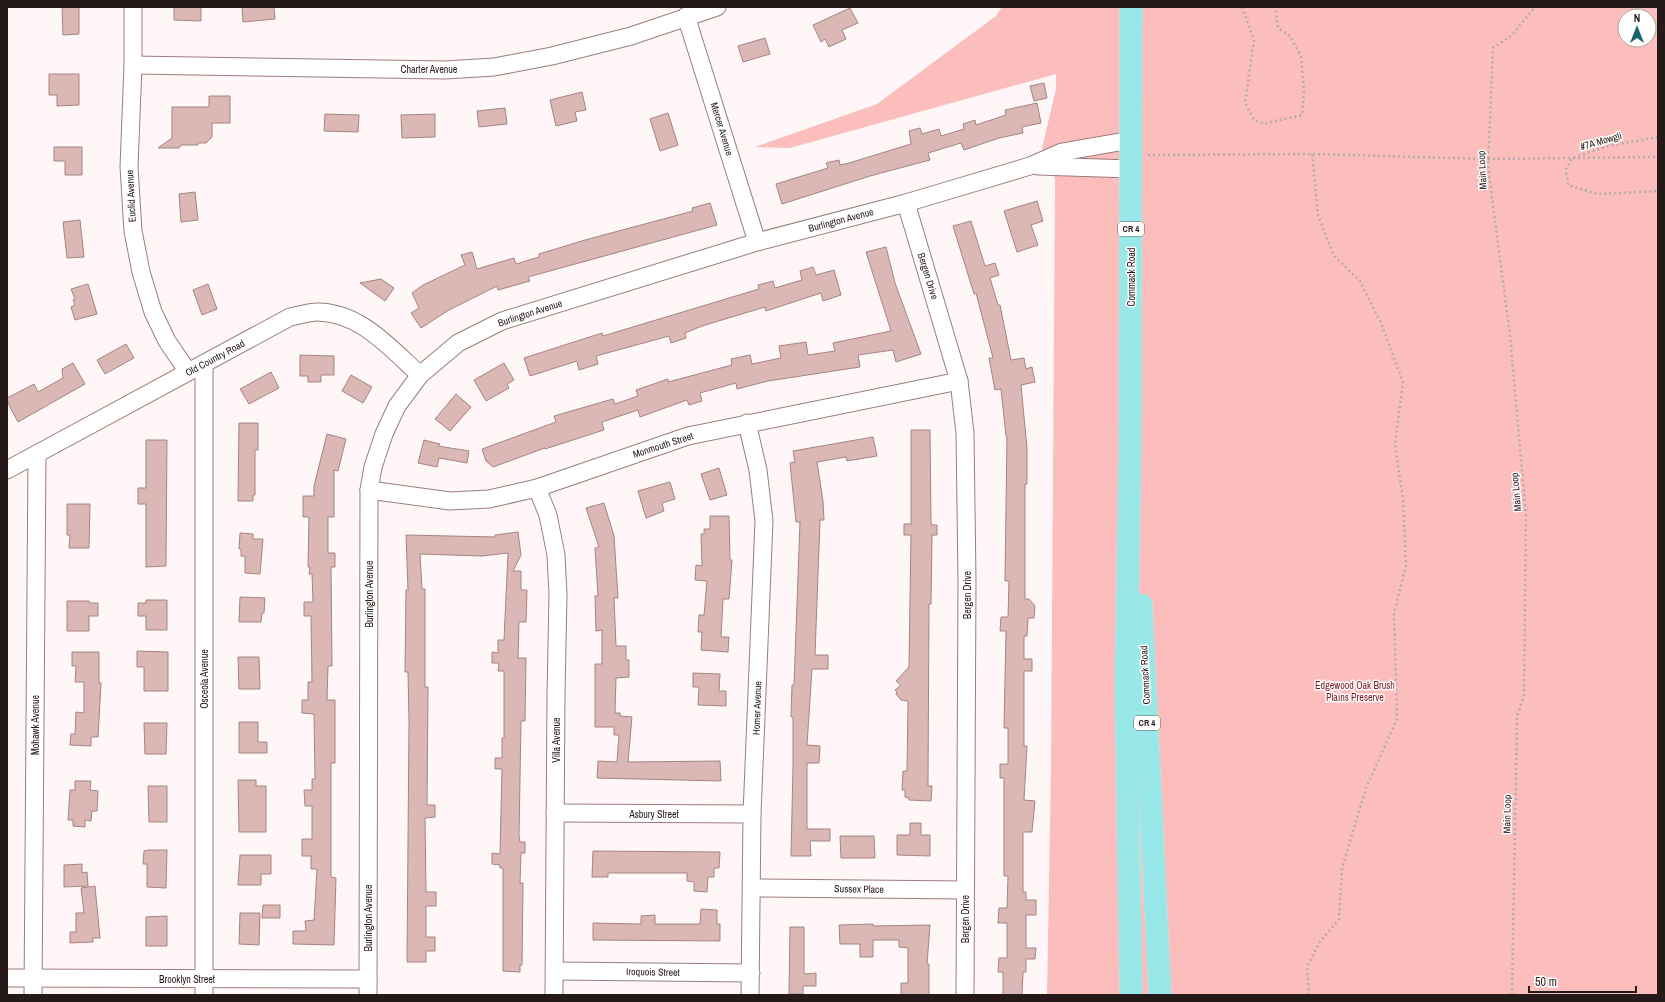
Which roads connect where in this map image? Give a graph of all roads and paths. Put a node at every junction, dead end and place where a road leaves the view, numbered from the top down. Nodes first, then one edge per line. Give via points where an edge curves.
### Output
1 (133, 7) edge
2 (717, 7) edge
3 (1131, 7) edge
4 (1242, 7) edge
5 (1275, 7) edge
6 (1535, 7) edge
7 (686, 16) junction
8 (133, 65) junction
9 (1658, 137) edge
10 (1131, 140) junction
11 (1312, 154) junction
12 (1658, 157) edge
13 (1572, 158) junction
14 (1488, 159) junction
15 (1030, 166) junction
16 (1140, 166) junction
17 (1658, 191) edge
18 (906, 204) junction
19 (757, 242) junction
20 (204, 364) junction
21 (188, 372) junction
22 (420, 375) junction
23 (959, 381) junction
24 (747, 423) junction
25 (1130, 452) junction
26 (37, 454) junction
27 (7, 470) edge
28 (537, 488) junction
29 (369, 490) junction
30 (555, 814) junction
31 (752, 814) junction
32 (752, 888) junction
33 (965, 890) junction
34 (555, 971) junction
35 (751, 973) junction
36 (7, 978) edge
37 (33, 987) edge
38 (204, 987) edge
39 (368, 987) edge
40 (554, 995) edge
41 (750, 995) edge
42 (965, 995) edge
43 (1131, 995) edge
44 (1160, 995) edge
45 (1309, 995) edge
46 (1512, 995) edge

1 - 8 street, Euclid Avenue
2 - 7 street, Charter Avenue
3 - 10 main road, Commack Road / CR 4
4 - 5 path via 1254,40 1245,102 1254,120 1266,124 1302,115 1304,91 1301,56 1290,36 1278,28
6 - 14 path, Main Loop via 1512,35 1493,48
7 - 8 street, Charter Avenue via 631,36 494,68 444,70
7 - 19 street, Mercer Avenue
8 - 21 street, Euclid Avenue via 130,167 133,231 141,272 153,312 167,341
9 - 13 path, #7A Mowgli via 1608,146
10 - 15 street, Burlington Avenue via 1062,152
10 - 16 main road, Commack Road / CR 4
11 - 14 path
11 - 16 path via 1148,155
11 - 45 path via 1320,222 1334,256 1360,281 1381,323 1403,382 1395,444 1403,500 1406,566 1394,614 1397,719 1366,788 1342,868 1339,919 1319,943 1307,967
12 - 13 path
13 - 14 path
13 - 17 path, #7A Mowgli via 1566,169 1568,185 1597,194
14 - 46 path, Main Loop via 1510,335 1526,515 1524,694 1517,717
15 - 16 street, Burlington Avenue
15 - 18 street, Burlington Avenue
16 - 25 main road, Commack Road / CR 4
18 - 19 street, Burlington Avenue
18 - 23 street, Bergen Drive
19 - 22 street, Burlington Avenue via 502,321 458,343
20 - 21 street, Old Country Road
20 - 22 street, Old Country Road via 290,318 317,312 346,316 370,331
20 - 38 street, Osceola Avenue
21 - 26 street, Old Country Road
22 - 29 street, Burlington Avenue via 397,406 384,434 373,467
23 - 24 street, Monmouth Street
23 - 33 street, Bergen Drive via 965,433 967,581
24 - 28 street, Monmouth Street via 688,436
24 - 31 street, Homer Avenue via 758,470 764,521
25 - 43 main road, Commack Road / CR 4 via 1126,688
25 - 44 main road, Commack Road / CR 4 via 1143,637
26 - 27 street, Old Country Road
26 - 37 street, Mohawk Avenue
28 - 29 street, Monmouth Street via 489,499 450,501
28 - 30 street, Villa Avenue via 548,515 556,555 558,594
29 - 39 street, Burlington Avenue
30 - 31 street, Asbury Street
30 - 34 street, Villa Avenue
31 - 32 street, Homer Avenue
32 - 33 street, Sussex Place
32 - 35 street, Homer Avenue
33 - 42 street, Bergen Drive
34 - 35 street, Iroquois Street
34 - 40 street, Villa Avenue
35 - 41 street, Homer Avenue
36 - 37 street, Brooklyn Street
37 - 38 street, Brooklyn Street
38 - 39 street, Brooklyn Street

